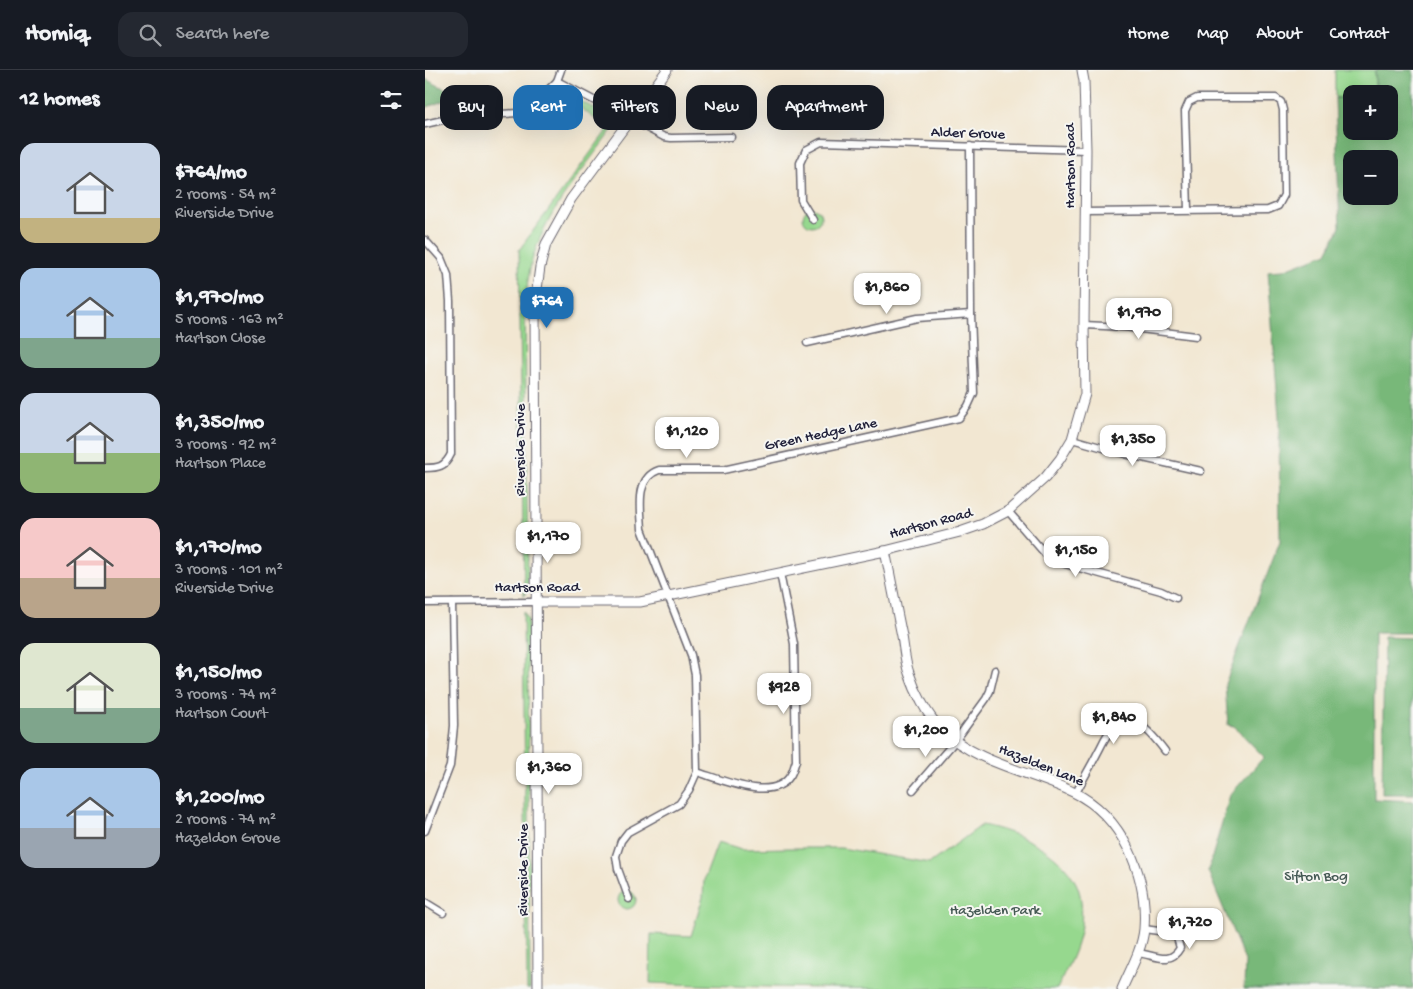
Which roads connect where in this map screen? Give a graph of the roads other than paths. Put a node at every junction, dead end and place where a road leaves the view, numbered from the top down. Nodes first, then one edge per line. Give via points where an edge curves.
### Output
1 (561, 70) edge
2 (667, 70) edge
3 (1082, 70) edge
4 (557, 81) junction
5 (656, 85) edge
6 (593, 100) edge
7 (425, 124) edge
8 (622, 130) edge
9 (651, 130) edge
10 (731, 137) dead end
11 (970, 146) junction
12 (1086, 150) junction
13 (1188, 210) junction
14 (1085, 212) junction
15 (813, 220) dead end
16 (425, 240) edge
17 (971, 314) junction
18 (1084, 325) junction
19 (1196, 336) dead end
20 (807, 343) dead end
21 (1072, 439) junction
22 (425, 468) edge
23 (1201, 471) dead end
24 (1008, 511) junction
25 (885, 551) junction
26 (780, 572) junction
27 (669, 597) junction
28 (1176, 598) dead end
29 (536, 602) junction
30 (425, 603) edge
31 (452, 603) junction
32 (995, 670) dead end
33 (956, 740) junction
34 (1165, 751) dead end
35 (697, 772) junction
36 (913, 790) dead end
37 (1076, 793) junction
38 (425, 831) edge
39 (629, 899) dead end
40 (425, 902) edge
41 (443, 913) dead end
42 (1144, 930) junction
43 (1138, 953) junction
44 (538, 989) edge
45 (1122, 989) edge

1 - 4 street
2 - 5 street, Riverside Drive
3 - 12 street, Hartson Road
4 - 6 street
4 - 7 street via 518,113 456,117
8 - 29 street, Riverside Drive via 571,199 546,244 540,267 535,304
9 - 10 street via 671,138
11 - 12 street, Alder Grove
11 - 15 street, Alder Grove via 821,142 806,150 800,163 801,200
11 - 17 street, Green Hedge Lane
12 - 14 street, Hartson Road
13 - 13 street via 1268,210 1278,206 1284,195 1281,102 1276,98 1197,98 1189,102 1185,111
13 - 14 street
14 - 18 street, Hartson Road
16 - 22 street via 441,258 448,275 451,445 447,462 439,468
17 - 20 street via 917,318
17 - 27 street, Green Hedge Lane via 974,393 959,418 723,470 659,470 651,473 642,486 642,529
18 - 19 street
18 - 21 street, Hartson Road via 1085,394
21 - 23 street
21 - 24 street, Hartson Road via 1045,478
24 - 25 street, Hartson Road via 960,532
24 - 28 street via 1047,556
25 - 26 street, Hartson Road
25 - 33 street, Hazelden Lane via 909,674 924,705 941,728
26 - 27 street, Hartson Road
26 - 35 street via 794,644 796,761 790,776 782,784 765,789
27 - 29 street, Hartson Road via 640,602
27 - 35 street, Green Hedge Lane via 691,655 695,675
29 - 31 street, Hartson Road
29 - 44 street, Riverside Drive
30 - 31 street, Hartson Road
31 - 38 street via 454,726 450,766
32 - 33 street via 986,699
33 - 36 street
33 - 37 street, Hazelden Lane via 977,755
34 - 37 street via 1152,733 1136,722 1119,722 1110,731
35 - 39 street, Green Hedge Lane via 679,804 628,832 621,841 616,856
37 - 42 street, Hazelden Lane via 1110,820 1123,837 1137,870
40 - 41 street
42 - 43 street, Hazelden Lane
42 - 43 street via 1166,932 1177,938 1180,948 1176,955 1166,960
43 - 45 street, Hazelden Lane

